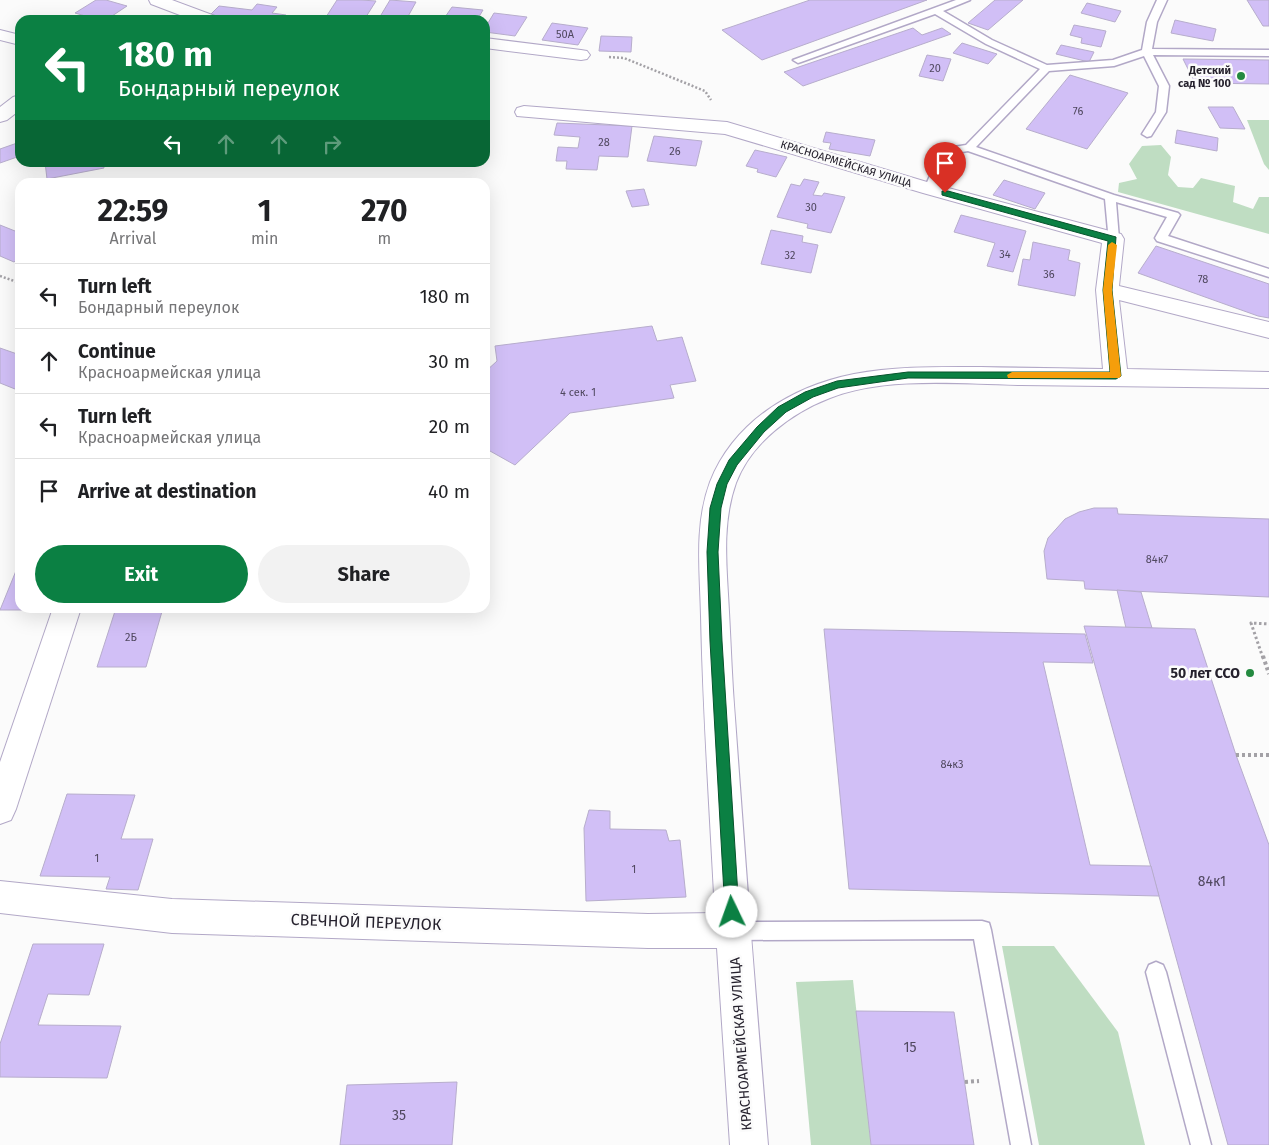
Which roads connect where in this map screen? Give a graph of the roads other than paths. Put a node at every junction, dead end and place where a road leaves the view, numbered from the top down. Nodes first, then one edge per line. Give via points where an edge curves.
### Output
1 (156, 0) edge
2 (965, 0) edge
3 (1162, 0) edge
4 (936, 11) junction
5 (196, 15) edge
6 (0, 35) edge
7 (15, 39) edge
8 (490, 44) edge
9 (1147, 52) junction
10 (1269, 53) edge
11 (581, 55) road end
12 (798, 60) dead end
13 (1046, 68) junction
14 (15, 105) edge
15 (524, 112) dead end
16 (0, 116) edge
17 (1147, 134) dead end
18 (969, 148) junction
19 (930, 189) junction
20 (1110, 197) junction
21 (1113, 239) junction
22 (1269, 273) edge
23 (1107, 290) junction
24 (1269, 330) edge
25 (1116, 376) junction
26 (1269, 380) edge
27 (65, 613) edge
28 (0, 809) edge
29 (0, 897) edge
30 (733, 931) junction
31 (1156, 972) dead end
32 (749, 1145) edge
33 (1021, 1145) edge
34 (1201, 1145) edge

1 - 5 street
2 - 4 lane
3 - 9 lane via 1152,22
4 - 12 lane
4 - 13 lane via 989,42
6 - 7 street
8 - 11 street
9 - 10 lane
9 - 13 lane via 1114,64
9 - 17 lane via 1164,86 1161,112
13 - 18 lane
14 - 16 street
15 - 19 street, КРАСНОАРМЕЙСКАЯ УЛИЦА via 727,128
18 - 19 lane via 946,151
18 - 20 lane
19 - 21 street, КРАСНОАРМЕЙСКАЯ УЛИЦА
20 - 21 lane
20 - 22 lane via 1174,215 1162,238
21 - 23 street
23 - 24 street
23 - 25 street
25 - 26 street, КРАСНОАРМЕЙСКАЯ УЛИЦА
25 - 30 street, КРАСНОАРМЕЙСКАЯ УЛИЦА via 908,375 837,385 809,394 782,410 732,463 716,508 713,552
27 - 28 street
29 - 30 street, СВЕЧНОЙ ПЕРЕУЛОК via 172,916
30 - 32 street, КРАСНОАРМЕЙСКАЯ УЛИЦА
30 - 33 lane via 982,930
31 - 34 lane

